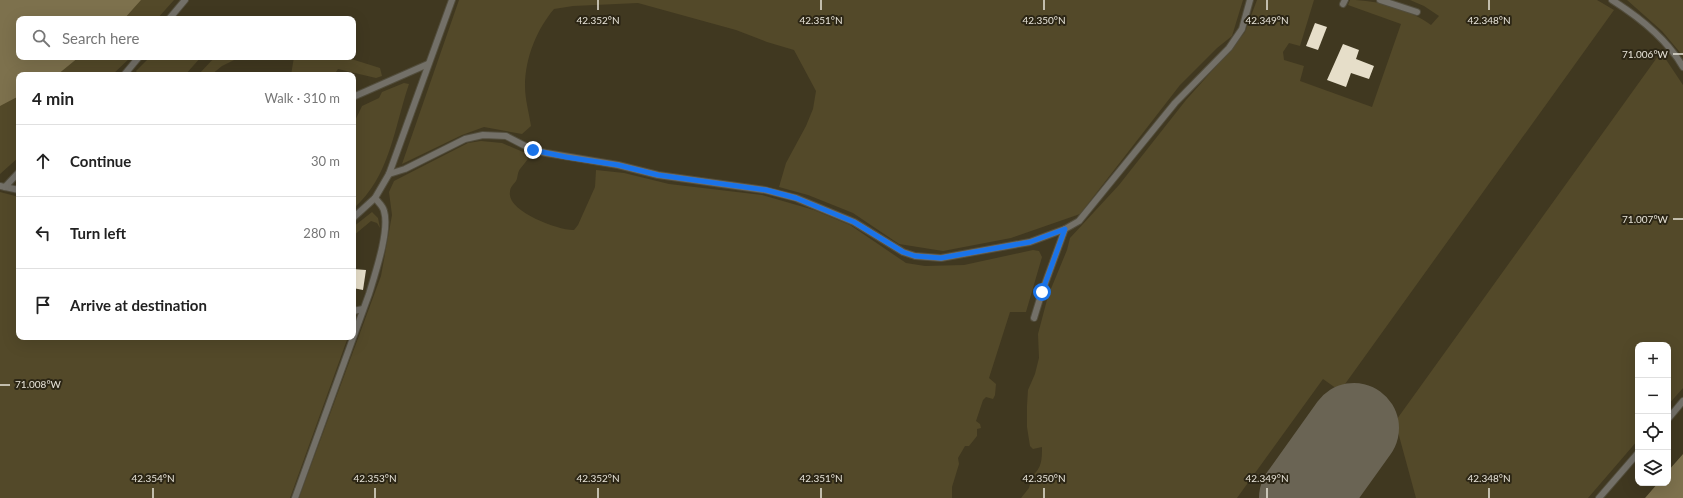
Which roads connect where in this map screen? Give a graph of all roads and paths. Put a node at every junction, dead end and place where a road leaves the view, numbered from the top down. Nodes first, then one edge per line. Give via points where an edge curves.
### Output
1 (185, 0) edge
2 (452, 0) edge
3 (1250, 0) edge
4 (1380, 0) edge
5 (1612, 0) edge
6 (1417, 12) dead end
7 (172, 16) edge
8 (136, 60) edge
9 (428, 64) junction
10 (1683, 67) edge
11 (126, 72) edge
12 (356, 96) edge
13 (389, 174) junction
14 (16, 175) edge
15 (3, 187) edge
16 (16, 189) edge
17 (375, 198) junction
18 (356, 215) edge
19 (1065, 229) junction
20 (363, 309) junction
21 (356, 310) edge
22 (1034, 318) dead end
23 (356, 328) edge
24 (352, 340) edge
25 (1683, 401) edge
26 (1671, 415) edge
27 (1635, 456) edge
28 (295, 498) edge
29 (1599, 498) edge

1 - 7 lane
2 - 9 lane
3 - 19 lane via 1242,29 1229,48 1174,103 1079,221
4 - 6 lane
5 - 10 lane via 1632,12 1661,39
8 - 11 lane
9 - 12 lane
9 - 13 lane
13 - 17 lane
13 - 19 lane via 405,169 465,139 492,134 506,136 546,154 618,165 658,175 766,190 796,198 854,222 903,252 915,256 941,258 1030,242
14 - 15 lane
15 - 16 lane
17 - 18 lane
17 - 20 lane via 384,210 386,227 377,268
19 - 22 lane
20 - 21 lane
20 - 23 lane
24 - 28 lane
25 - 26 lane
27 - 29 lane

